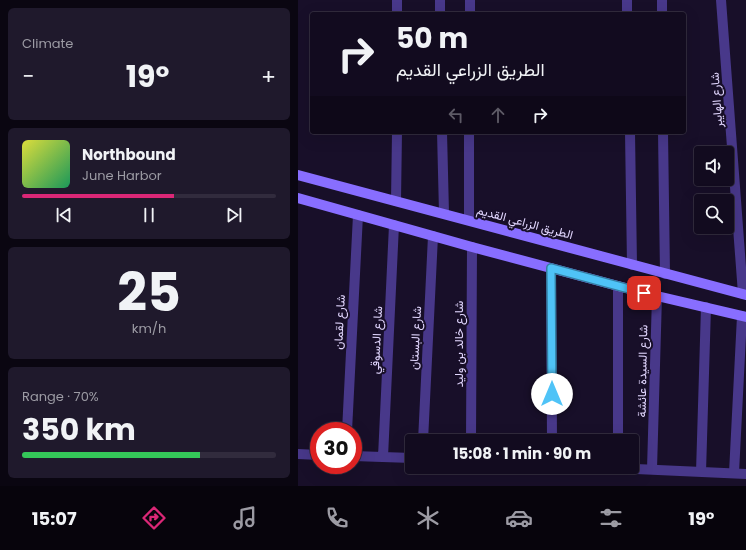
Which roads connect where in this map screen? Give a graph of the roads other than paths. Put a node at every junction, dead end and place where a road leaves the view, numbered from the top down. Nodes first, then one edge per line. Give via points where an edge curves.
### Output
1 (397, 0) edge
2 (440, 0) edge
3 (470, 0) edge
4 (627, 0) edge
5 (662, 0) edge
6 (721, 0) edge
7 (397, 12) edge
8 (440, 12) edge
9 (470, 12) edge
10 (627, 12) edge
11 (662, 12) edge
12 (397, 134) edge
13 (442, 134) edge
14 (469, 134) edge
15 (630, 134) edge
16 (663, 134) edge
17 (298, 175) edge
18 (298, 198) edge
19 (396, 201) junction
20 (444, 213) junction
21 (358, 215) junction
22 (469, 220) junction
23 (394, 225) junction
24 (432, 236) junction
25 (472, 247) junction
26 (632, 265) junction
27 (551, 268) junction
28 (665, 274) junction
29 (618, 286) junction
30 (744, 295) edge
31 (657, 296) junction
32 (706, 307) junction
33 (744, 317) edge
34 (347, 422) edge
35 (423, 434) edge
36 (471, 434) edge
37 (552, 434) edge
38 (618, 434) edge
39 (298, 454) edge
40 (310, 455) edge
41 (362, 456) edge
42 (383, 457) junction
43 (405, 458) edge
44 (639, 469) edge
45 (652, 469) junction
46 (701, 472) junction
47 (734, 473) junction
48 (746, 474) edge

1 - 7 street
2 - 8 street
3 - 9 street
4 - 10 street
5 - 11 street
6 - 30 street, شارع الهايبر
12 - 19 street
13 - 20 street
14 - 22 street
15 - 26 street
16 - 28 street
17 - 19 main road, الطريق الزراعي القديم
18 - 21 main road
19 - 20 main road, الطريق الزراعي القديم
20 - 22 main road, الطريق الزراعي القديم
21 - 23 main road
21 - 34 street, شارع لقمان
22 - 26 main road, الطريق الزراعي القديم
23 - 24 main road
23 - 42 street, شارع الدسوقي
24 - 25 main road
24 - 35 street, شارع البستان
25 - 27 main road
25 - 36 street, شارع خالد بن وليد
26 - 28 main road, الطريق الزراعي القديم
27 - 29 main road
27 - 37 street
28 - 30 main road, الطريق الزراعي القديم
29 - 31 main road
29 - 38 street
31 - 32 main road
31 - 45 street, شارع السيدة عائشة
32 - 33 main road
32 - 46 street
33 - 47 street
39 - 40 street
41 - 42 street
42 - 43 street
44 - 45 street
45 - 46 street
46 - 47 street
47 - 48 street

